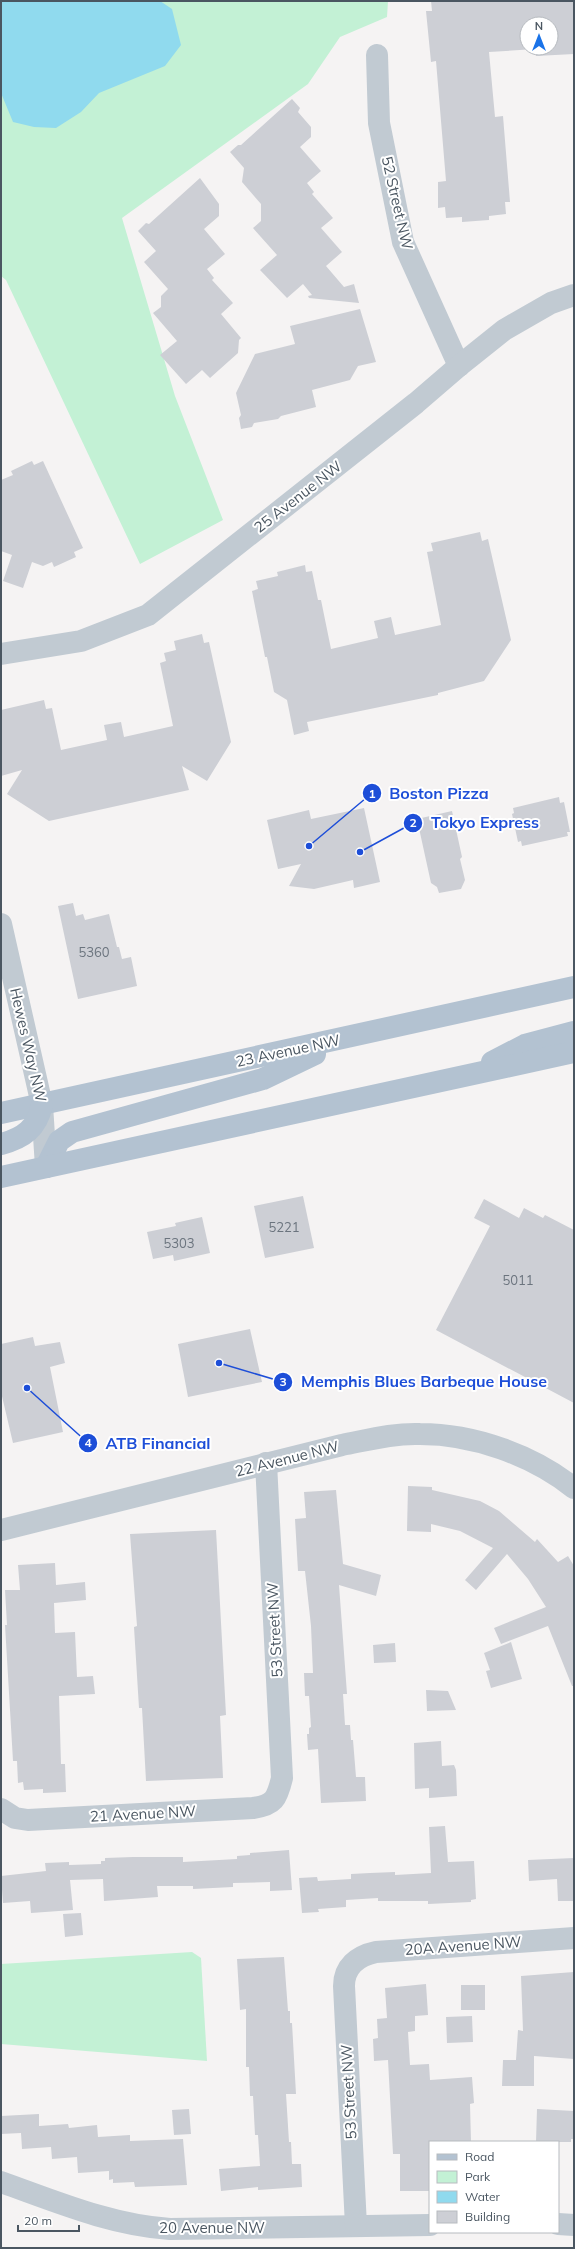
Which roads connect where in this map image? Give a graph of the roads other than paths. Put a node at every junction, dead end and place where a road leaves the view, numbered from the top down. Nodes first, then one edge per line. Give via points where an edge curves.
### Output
1 (377, 55) dead end
2 (574, 295) edge
3 (459, 366) junction
4 (1, 654) edge
5 (1, 924) edge
6 (574, 987) edge
7 (574, 1032) edge
8 (352, 1038) junction
9 (574, 1052) edge
10 (466, 1076) junction
11 (42, 1105) junction
12 (1, 1114) edge
13 (1, 1144) edge
14 (46, 1167) junction
15 (1, 1176) edge
16 (266, 1463) junction
17 (571, 1486) edge
18 (1, 1530) edge
19 (277, 1796) joint
20 (3, 1811) edge
21 (574, 1938) edge
22 (354, 1961) joint
23 (1, 2182) edge
24 (559, 2224) edge
25 (574, 2224) edge
26 (429, 2225) edge
27 (356, 2226) junction

1 - 3 street, 52 Street NW via 379,123 403,242
2 - 3 street, 25 Avenue NW via 551,303 504,330
3 - 4 street, 25 Avenue NW via 416,404 148,615 81,641
5 - 11 street, Hewes Way NW
6 - 8 main road, 23 Avenue NW
7 - 10 main road via 525,1045
8 - 11 main road, 23 Avenue NW
8 - 14 main road via 263,1079 72,1132 59,1141
9 - 10 main road
10 - 14 main road
11 - 12 main road, 23 Avenue NW
11 - 13 main road via 40,1116 28,1133
11 - 14 street, Hewes Way NW
14 - 15 main road
16 - 17 street, 22 Avenue NW via 385,1436 421,1434 466,1439 495,1446 547,1470
16 - 18 street, 22 Avenue NW
16 - 19 street, 53 Street NW via 282,1778
19 - 20 street, 21 Avenue NW via 272,1803 253,1808 28,1820 15,1818
21 - 22 street, 20A Avenue NW via 376,1952
22 - 27 street, 53 Street NW via 347,1970 344,1986
23 - 27 street, 20 Avenue NW via 108,2220 149,2228
24 - 25 street
26 - 27 street, 20 Avenue NW

